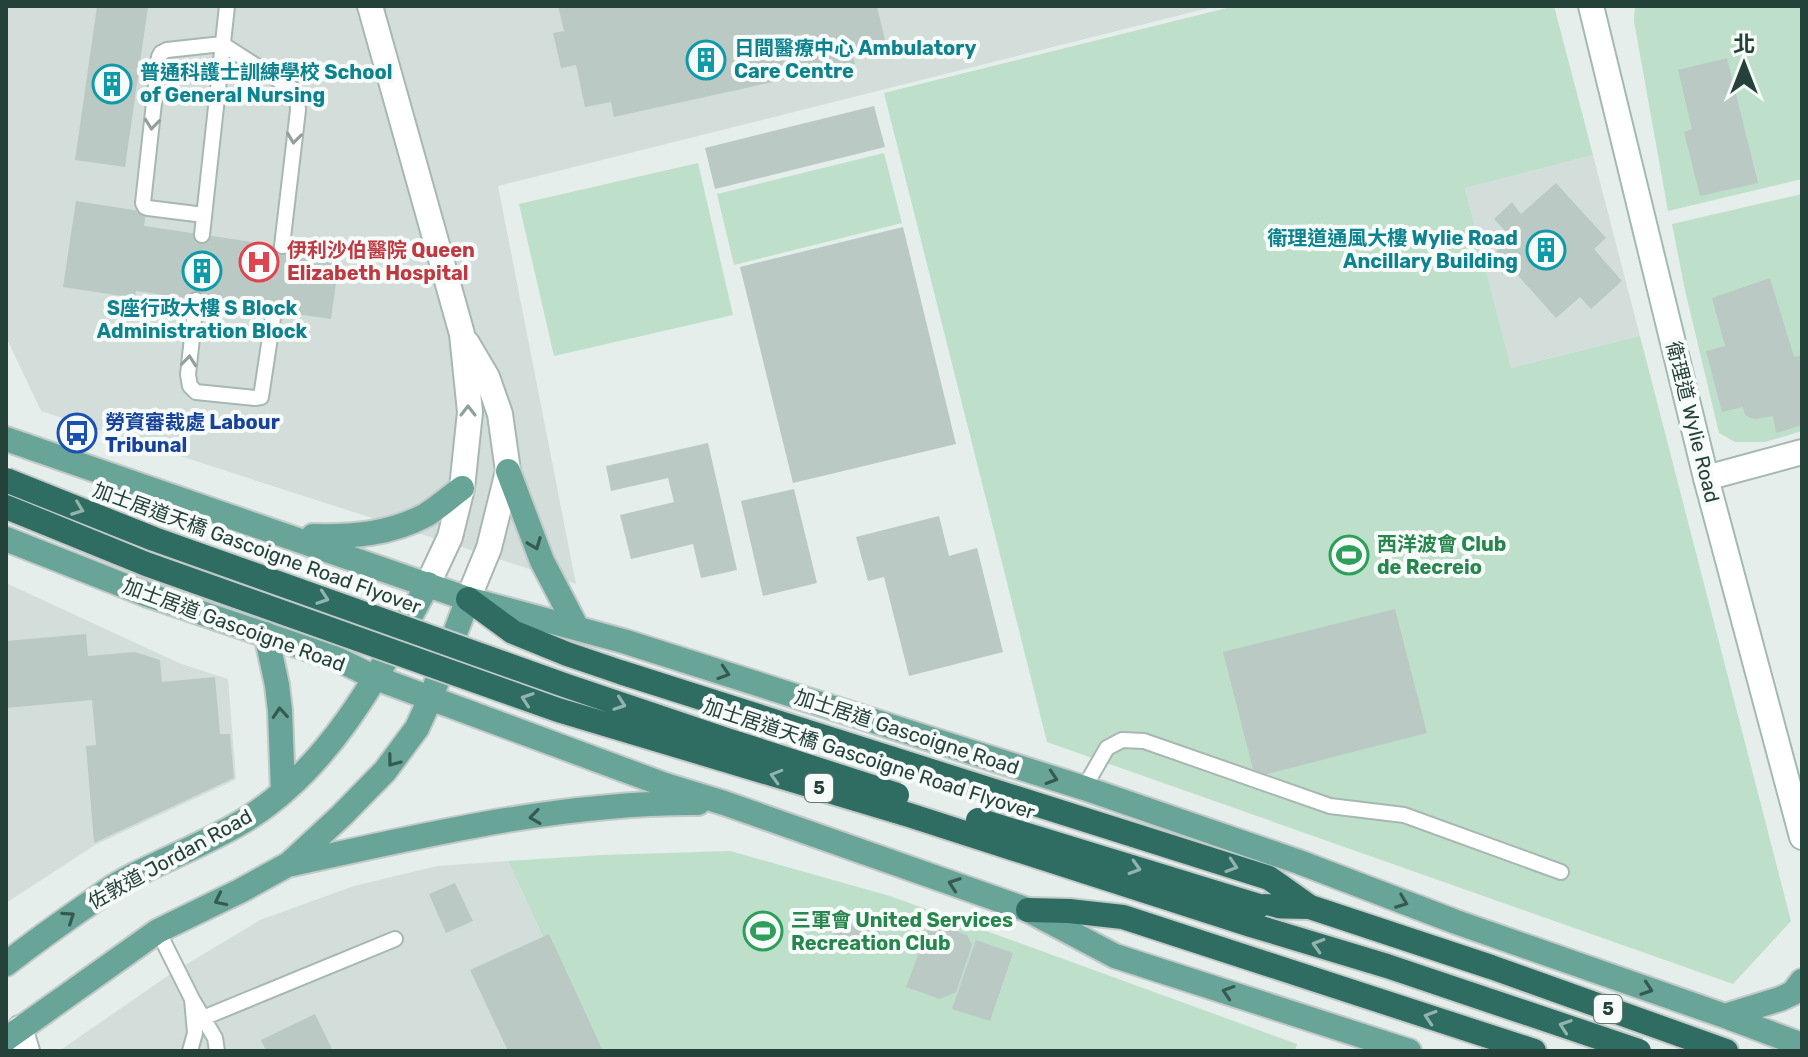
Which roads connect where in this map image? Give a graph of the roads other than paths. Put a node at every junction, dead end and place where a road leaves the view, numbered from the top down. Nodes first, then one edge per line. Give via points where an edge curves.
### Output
1 (227, 6) edge
2 (370, 6) edge
3 (1591, 6) edge
4 (222, 44) junction
5 (204, 215) junction
6 (202, 235) dead end
7 (282, 246) dead end
8 (196, 300) dead end
9 (274, 311) dead end
10 (462, 334) junction
11 (6, 439) edge
12 (1802, 452) edge
13 (508, 471) junction
14 (1706, 478) junction
15 (6, 480) edge
16 (462, 488) junction
17 (6, 507) edge
18 (287, 535) junction
19 (6, 539) edge
20 (428, 584) junction
21 (468, 599) junction
22 (577, 628) junction
23 (266, 634) junction
24 (376, 678) junction
25 (431, 697) junction
26 (1084, 788) junction
27 (283, 791) junction
28 (724, 803) junction
29 (1802, 837) edge
30 (289, 864) junction
31 (1561, 872) dead end
32 (1310, 907) junction
33 (1028, 910) junction
34 (158, 931) junction
35 (395, 939) dead end
36 (6, 964) edge
37 (1802, 981) edge
38 (192, 999) junction
39 (1725, 1016) junction
40 (203, 1018) junction
41 (18, 1039) edge
42 (1802, 1045) edge
43 (190, 1051) edge
44 (217, 1051) edge
45 (1409, 1051) edge
46 (1534, 1051) edge
47 (1639, 1051) edge
48 (1726, 1051) edge

1 - 4 lane
2 - 10 street
3 - 14 street, 衛理道 Wylie Road
4 - 5 lane
4 -> 5 lane via 167,50 159,57 143,203
4 -> 7 lane via 294,90 297,98
5 - 6 lane
9 -> 8 lane via 261,397 196,392 188,375
10 - 13 street via 487,377 500,414
16 -> 10 street via 470,412
11 - 18 main road, 加士居道 Gascoigne Road
12 - 14 street
13 - 21 street via 489,548
13 -> 22 main road via 542,561
14 - 29 street, 衛理道 Wylie Road
15 -> 32 highway, 加士居道天橋 Gascoigne Road Flyover / 5, bridge via 154,539 727,740 1259,906
16 - 18 main road via 422,517 377,533
16 - 20 street via 450,537
47 -> 17 highway, 加士居道天橋 Gascoigne Road Flyover / 5, bridge via 909,815 558,710 146,564
18 - 20 main road, 加士居道 Gascoigne Road
19 - 23 main road, 加士居道 Gascoigne Road
20 - 21 main road, 加士居道 Gascoigne Road
20 - 24 main road, 佐敦道 Jordan Road
21 - 22 main road, 加士居道 Gascoigne Road
21 - 25 main road
21 -> 32 highway, bridge via 513,632 567,654 1269,878
22 -> 26 main road, 加士居道 Gascoigne Road
23 - 24 main road, 加士居道 Gascoigne Road
27 -> 23 main road via 280,711
24 - 25 main road, 加士居道 Gascoigne Road
24 - 27 main road, 佐敦道 Jordan Road via 317,759
25 - 28 main road, 加士居道 Gascoigne Road
25 -> 30 main road via 417,728 385,771
26 - 31 lane via 1107,748 1122,740 1144,741 1330,806 1404,815
26 -> 39 main road, 加士居道 Gascoigne Road
36 -> 27 main road, 佐敦道 Jordan Road via 122,881 250,817
28 -> 30 main road via 578,811
33 -> 28 main road, 加士居道 Gascoigne Road
30 -> 34 main road
32 - 48 highway, 加士居道天橋 Gascoigne Road Flyover / 5
45 -> 33 main road, 加士居道 Gascoigne Road via 1115,956
46 -> 33 highway via 1123,917
34 - 38 lane
34 - 41 main road
35 - 40 lane
37 - 39 main road via 1780,999
38 - 40 lane
38 - 43 lane via 195,1033
39 - 42 main road, 加士居道 Gascoigne Road
40 - 44 lane

